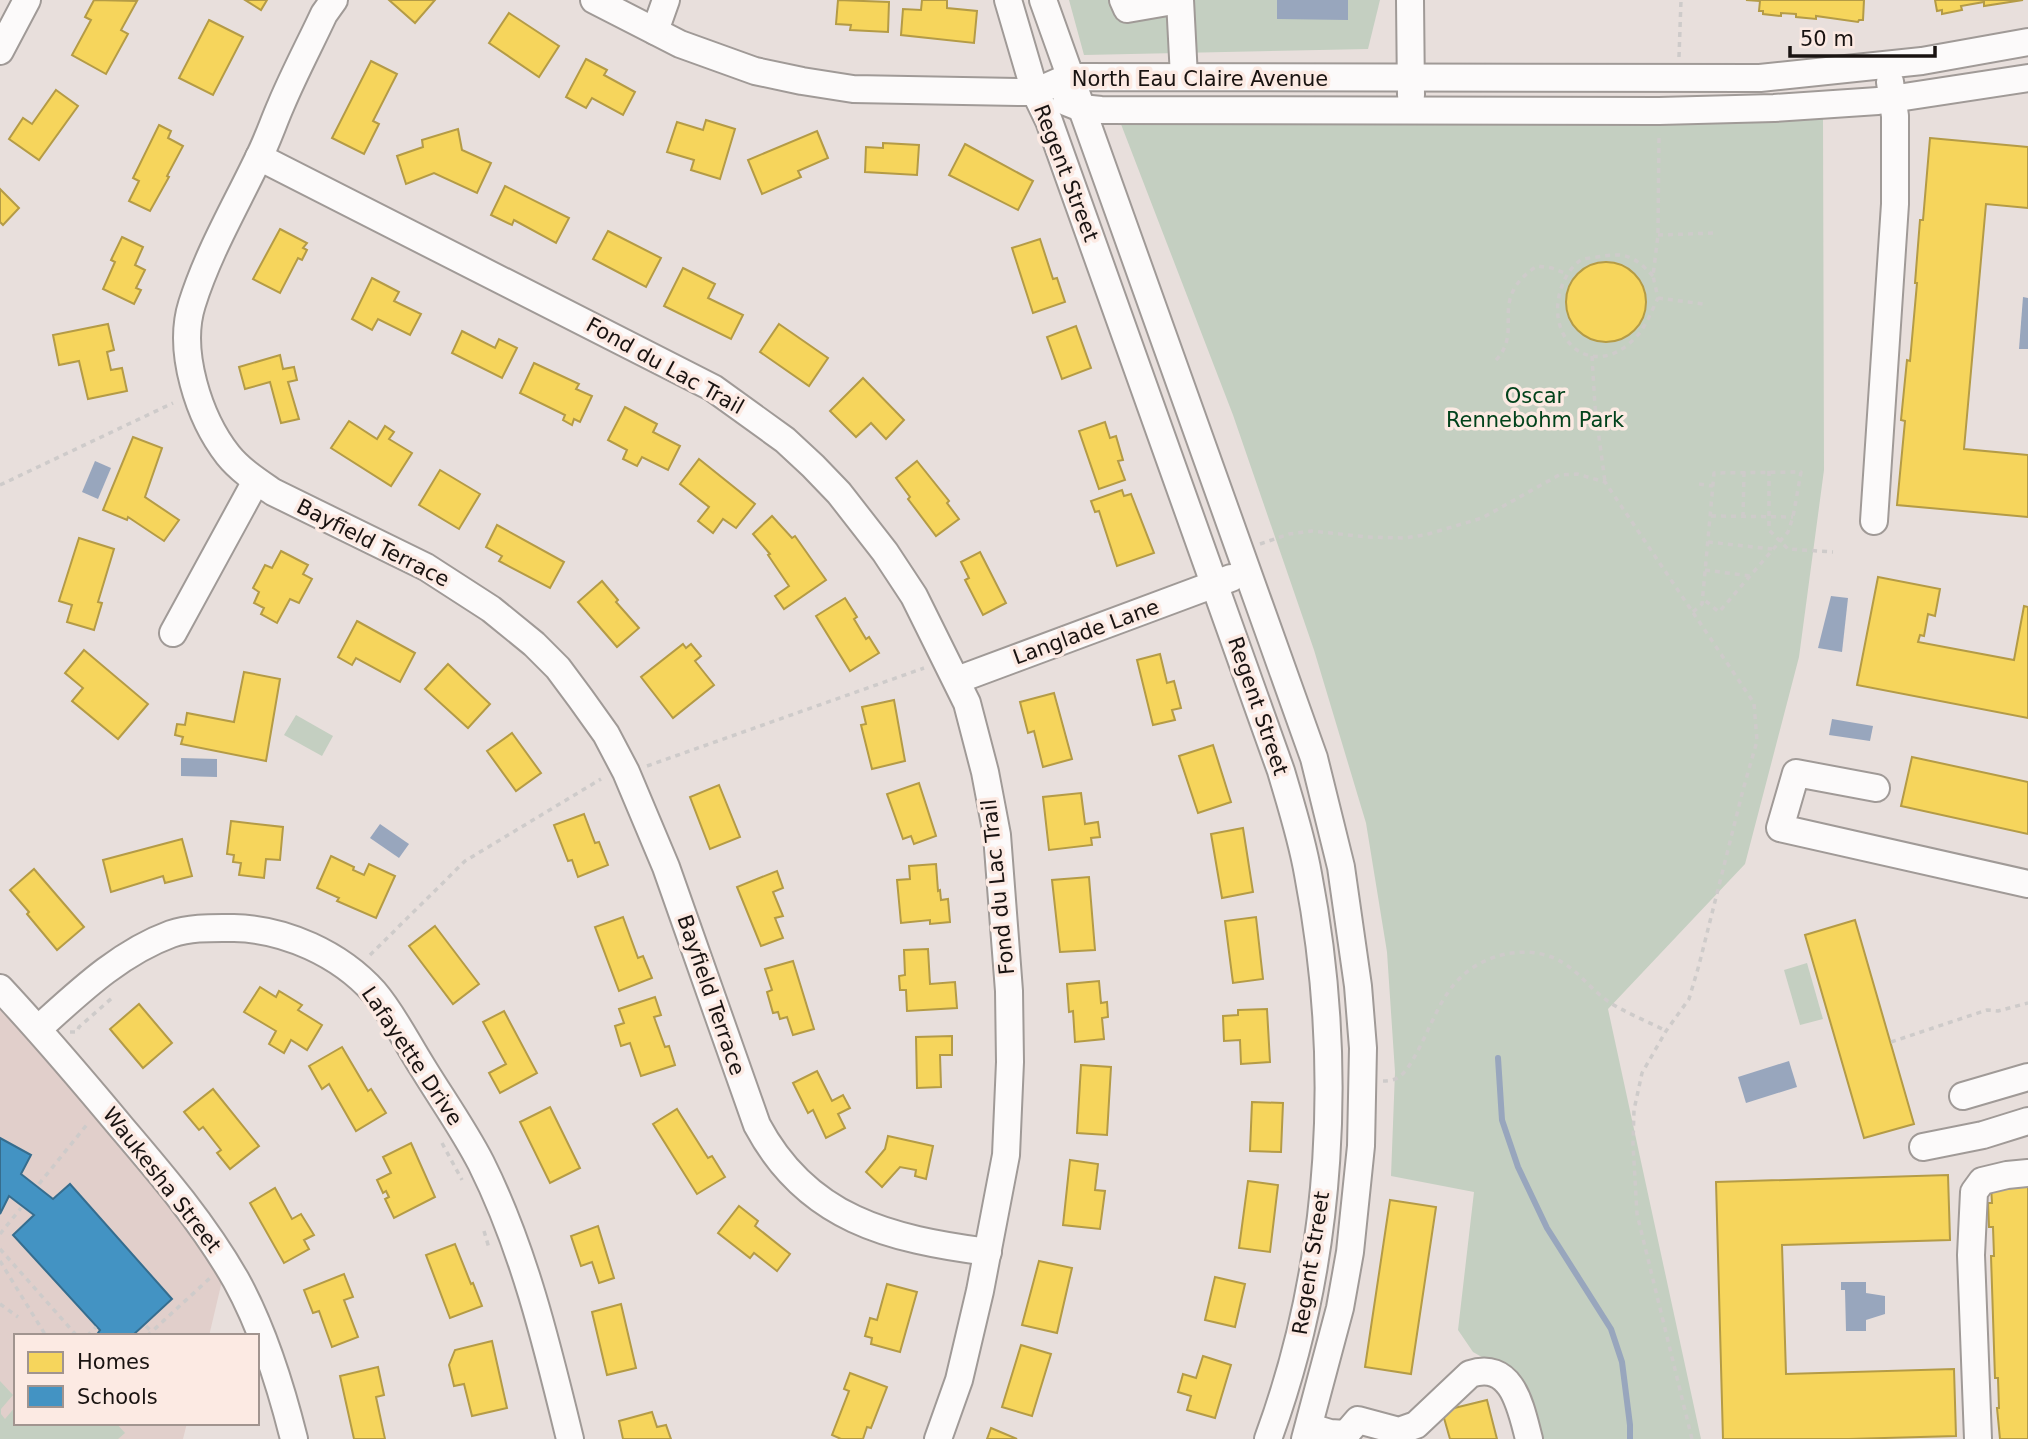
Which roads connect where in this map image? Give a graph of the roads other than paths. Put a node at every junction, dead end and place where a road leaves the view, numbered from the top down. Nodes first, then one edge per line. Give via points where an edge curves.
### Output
1 (27, 0) edge
2 (334, 0) edge
3 (594, 0) edge
4 (666, 0) edge
5 (1008, 0) edge
6 (1042, 0) edge
7 (1123, 0) edge
8 (1180, 0) edge
9 (1410, 0) edge
10 (655, 31) junction
11 (2028, 42) edge
12 (0, 51) edge
13 (1888, 64) junction
14 (1069, 76) junction
15 (1184, 77) junction
16 (1411, 78) junction
17 (2028, 78) edge
18 (1035, 92) junction
19 (1892, 99) junction
20 (1081, 108) junction
21 (1412, 111) junction
22 (259, 157) junction
23 (256, 481) junction
24 (1874, 521) dead end
25 (1247, 573) junction
26 (1215, 584) junction
27 (173, 633) dead end
28 (957, 680) junction
29 (1876, 788) dead end
30 (2028, 884) edge
31 (0, 988) edge
32 (38, 1028) junction
33 (2028, 1077) edge
34 (1963, 1096) dead end
35 (2028, 1121) edge
36 (1923, 1147) dead end
37 (2028, 1173) edge
38 (988, 1252) junction
39 (1308, 1433) edge
40 (294, 1439) edge
41 (570, 1439) edge
42 (937, 1439) edge
43 (1268, 1439) edge
44 (1529, 1439) edge
45 (1978, 1439) edge

1 - 12 street
2 - 22 street, Bayfield Terrace
3 - 10 street
4 - 10 street
5 - 18 street, Regent Street
6 - 14 street, Regent Street
7 - 8 street via 1127,9
8 - 15 street
9 - 16 street
10 - 18 street via 755,71 802,81 853,89
11 - 13 street, North Eau Claire Avenue
13 - 16 street, North Eau Claire Avenue via 1760,78
13 - 19 street
14 - 15 street, North Eau Claire Avenue
14 - 18 street, North Eau Claire Avenue
14 - 20 street, Regent Street
15 - 16 street, North Eau Claire Avenue
16 - 21 street
17 - 19 street, North Eau Claire Avenue
18 - 20 street, North Eau Claire Avenue
18 - 26 street, Regent Street
19 - 21 street, North Eau Claire Avenue via 1659,119
19 - 24 street via 1895,204
20 - 21 street, North Eau Claire Avenue
20 - 25 street, Regent Street
22 - 23 street, Bayfield Terrace via 218,237 191,306 188,329 190,370 201,407 229,456
22 - 28 street, Fond du Lac Trail via 683,371 776,433 839,493 886,552
23 - 27 street
23 - 38 street, Bayfield Terrace via 426,567 491,609 558,668 606,734 626,772 666,867 744,1091 767,1143 786,1169 813,1195 869,1227
25 - 26 street, Langlade Lane
25 - 39 street, Regent Street via 1314,758 1332,823 1349,915 1363,1048 1361,1146 1350,1252
26 - 28 street, Langlade Lane
26 - 43 street, Regent Street via 1298,828 1325,990 1328,1097 1318,1248 1304,1320
28 - 38 street, Fond du Lac Trail via 985,772 997,835 1009,991 1006,1155
29 - 30 street via 1796,772 1780,828
31 - 32 street, Waukesha Street
32 - 40 street, Waukesha Street via 210,1237 258,1331
32 - 41 street, Lafayette Drive via 98,976 138,950 172,934 202,928 253,928 288,936 350,968 375,993 480,1162 523,1266
33 - 34 street
35 - 36 street
37 - 45 street via 1982,1181 1974,1192 1971,1255
38 - 42 street, Fond du Lac Trail via 959,1380
39 - 44 street via 1346,1434 1358,1420 1399,1431 1416,1425 1470,1374 1480,1371 1502,1377 1511,1386

